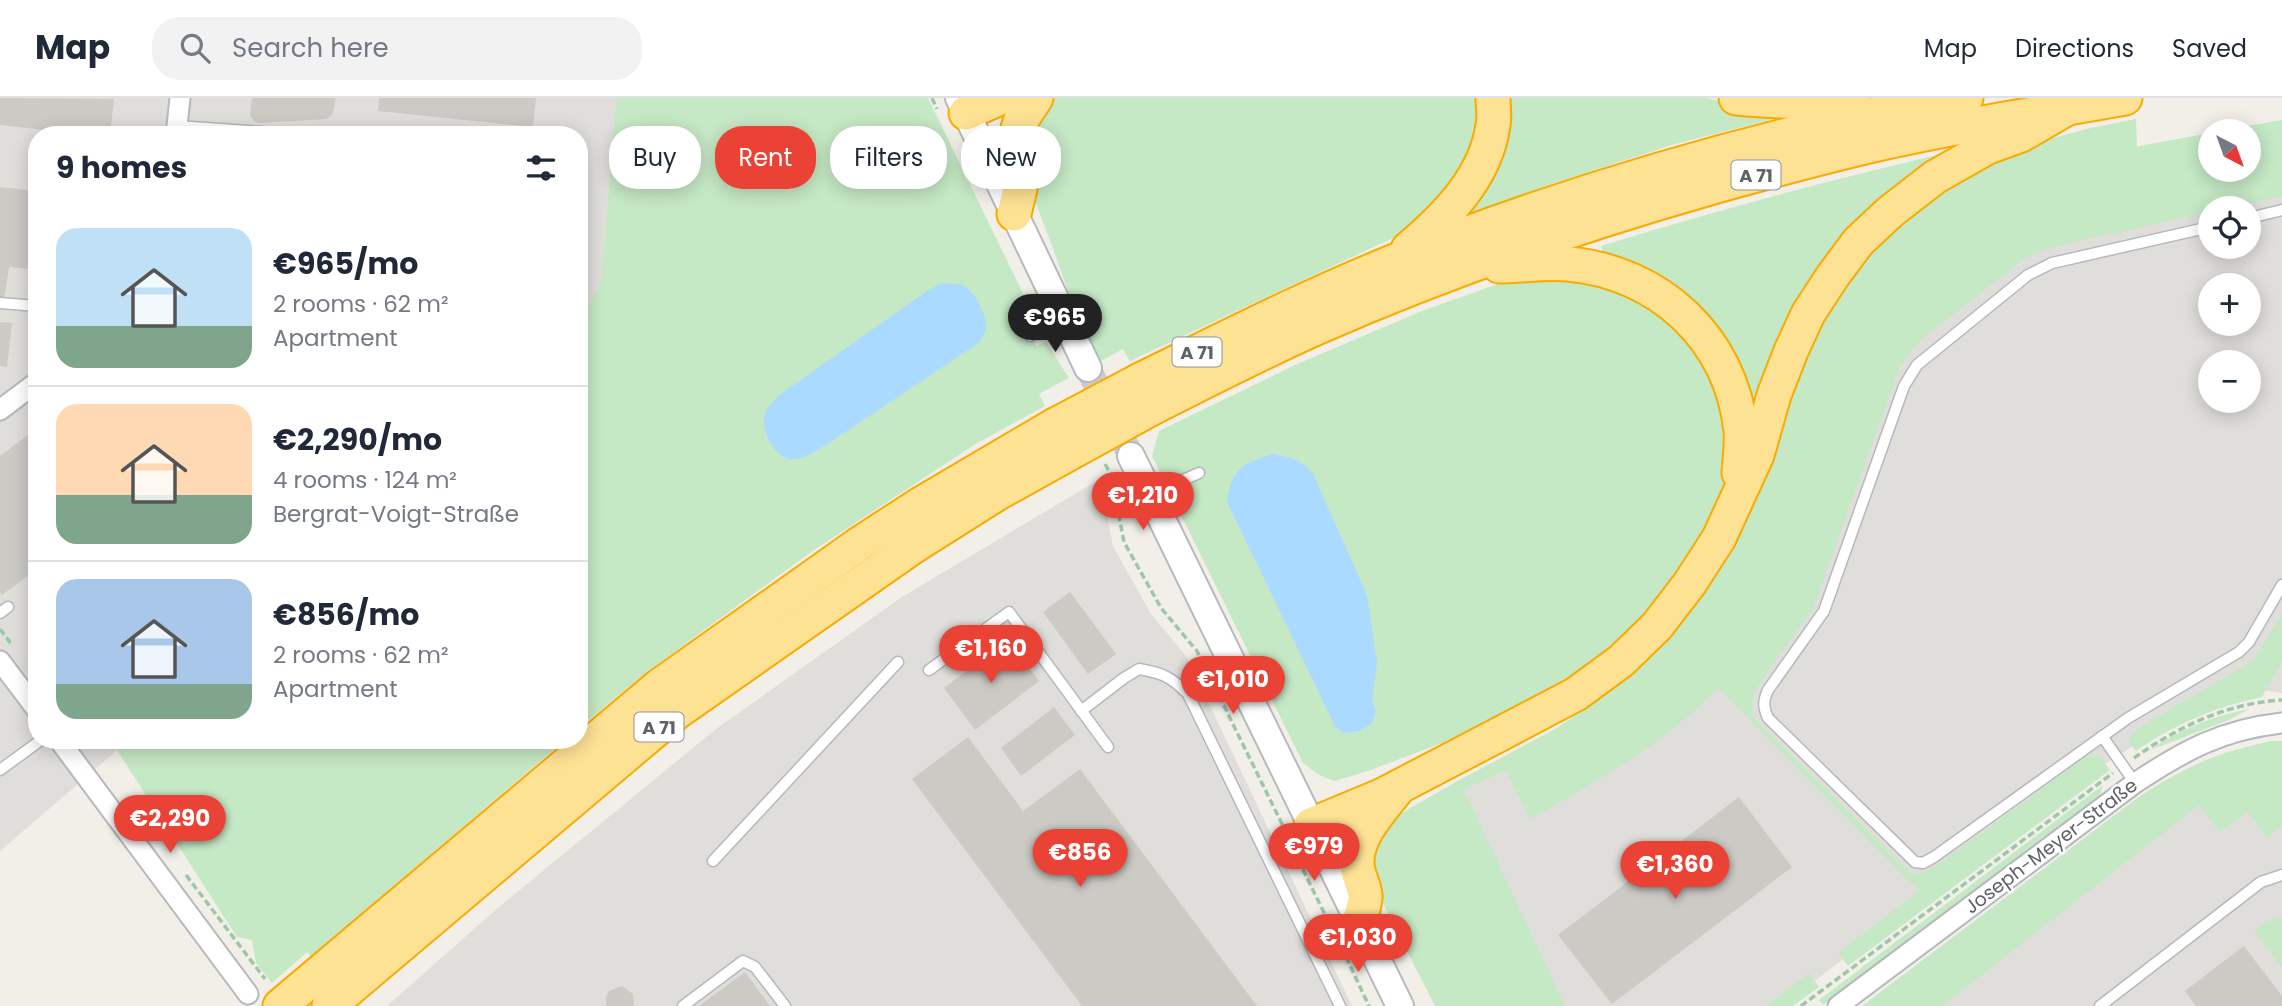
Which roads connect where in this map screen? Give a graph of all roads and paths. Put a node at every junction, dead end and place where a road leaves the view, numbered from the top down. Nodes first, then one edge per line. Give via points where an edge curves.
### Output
1 (180, 98) edge
2 (932, 98) edge
3 (1000, 98) edge
4 (1036, 98) edge
5 (1493, 98) edge
6 (1737, 98) edge
7 (1966, 98) edge
8 (2125, 98) edge
9 (955, 107) edge
10 (2066, 108) junction
11 (1870, 116) junction
12 (177, 126) edge
13 (2282, 210) edge
14 (1014, 214) junction
15 (2261, 215) edge
16 (2198, 230) edge
17 (1393, 262) junction
18 (1468, 267) junction
19 (0, 303) edge
20 (28, 305) edge
21 (1065, 320) junction
22 (1030, 336) dead end
23 (1087, 368) tunnel mouth
24 (28, 389) edge
25 (1147, 393) junction
26 (0, 410) edge
27 (1131, 456) tunnel mouth
28 (1105, 463) dead end
29 (1199, 473) dead end
30 (1151, 495) junction
31 (1738, 495) junction
32 (2282, 585) edge
33 (0, 661) edge
34 (898, 662) dead end
35 (929, 670) dead end
36 (28, 698) edge
37 (1081, 711) junction
38 (2282, 723) edge
39 (2102, 736) junction
40 (1108, 747) dead end
41 (29, 749) edge
42 (66, 749) edge
43 (0, 770) edge
44 (2135, 783) junction
45 (1400, 785) junction
46 (1311, 824) junction
47 (713, 861) dead end
48 (2282, 875) edge
49 (1359, 922) junction
50 (332, 990) edge
51 (248, 993) dead end
52 (280, 1006) edge
53 (683, 1006) edge
54 (785, 1006) edge
55 (1340, 1006) edge
56 (1369, 1006) edge
57 (1399, 1006) edge
58 (1838, 1006) edge
59 (2099, 1006) edge

1 - 12 street
2 - 9 path
3 - 9 highway
4 - 14 highway via 1020,122 1012,148 1020,190
5 - 17 highway via 1493,125 1472,183 1434,227
6 - 11 highway via 1834,105
7 - 11 highway, A 71
8 - 10 highway, A 71
9 - 14 main road
10 - 18 highway, A 71 via 1820,158 1668,200
10 - 31 highway via 1935,177 1858,242 1808,314
11 - 17 highway, A 71 via 1662,170
13 - 15 lane
14 - 21 main road
16 - 39 lane via 2052,263 2028,275 1917,365 1904,386 1824,611 1763,700 1769,718 1915,862 1923,863
17 - 25 highway, A 71 via 1254,325
18 - 25 highway, A 71
18 - 31 highway via 1567,264 1602,270 1630,278 1681,311 1701,332 1728,378 1741,432
19 - 20 lane
21 - 22 lane
21 - 23 main road
24 - 26 street
25 - 50 highway, A 71, bridge via 1063,439 919,505 659,686
27 - 30 main road
28 - 56 path via 1124,542 1161,608 1197,651
29 - 30 lane
30 - 46 main road
31 - 45 highway via 1719,538 1690,583 1657,626 1621,661 1576,694
32 - 39 lane via 2239,652
33 - 36 street
34 - 47 lane
35 - 37 lane via 1009,612
37 - 40 lane
37 - 55 lane via 1139,669 1174,680 1188,694
38 - 44 street, Joseph-Meyer-Straße via 2239,730 2188,749
39 - 44 lane
41 - 43 lane
42 - 51 street
44 - 58 street, Joseph-Meyer-Straße
45 - 46 highway
45 - 49 highway via 1367,831 1356,860 1366,897
46 - 49 main road
48 - 59 lane via 2261,882
49 - 57 main road
50 - 52 highway, A 71
53 - 54 lane via 743,961 755,967

